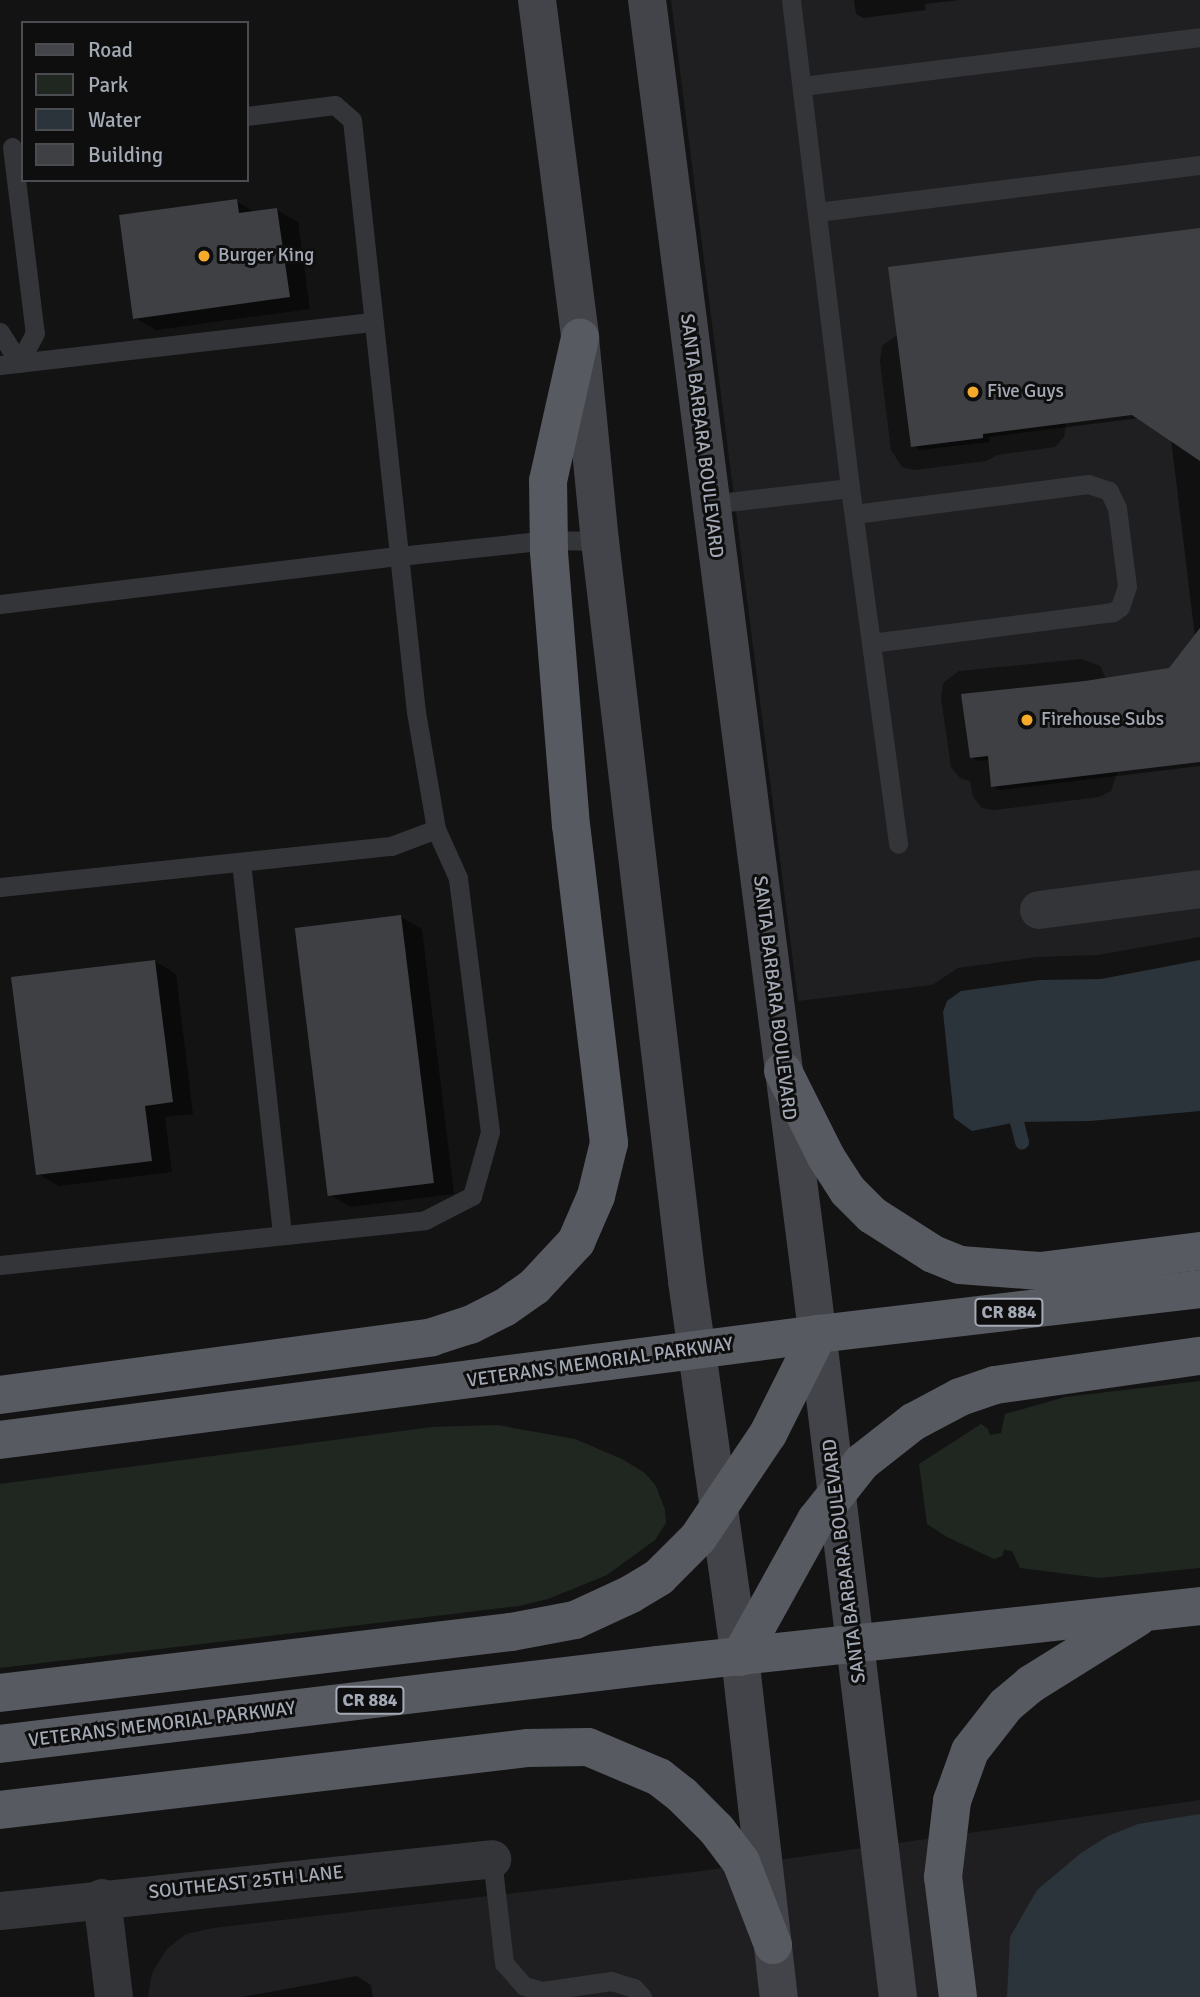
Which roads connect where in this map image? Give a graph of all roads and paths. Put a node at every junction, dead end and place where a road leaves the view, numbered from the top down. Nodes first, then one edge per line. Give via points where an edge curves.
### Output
1 (537, 0) edge
2 (647, 0) edge
3 (791, 0) edge
4 (1200, 37) edge
5 (802, 86) junction
6 (248, 116) edge
7 (12, 147) edge
8 (1200, 165) edge
9 (817, 212) junction
10 (374, 322) junction
11 (0, 332) edge
12 (580, 338) junction
13 (9, 364) edge
14 (850, 488) junction
15 (710, 505) junction
16 (854, 514) junction
17 (549, 540) junction
18 (600, 541) junction
19 (399, 556) junction
20 (0, 604) edge
21 (872, 643) junction
22 (436, 829) junction
23 (898, 844) dead end
24 (241, 862) junction
25 (0, 887) edge
26 (1200, 890) edge
27 (1039, 910) dead end
28 (783, 1071) junction
29 (282, 1235) junction
30 (1200, 1251) edge
31 (0, 1265) edge
32 (1200, 1289) edge
33 (818, 1334) junction
34 (697, 1350) junction
35 (1200, 1356) edge
36 (0, 1395) edge
37 (0, 1440) edge
38 (837, 1494) junction
39 (719, 1507) junction
40 (1200, 1606) edge
41 (1144, 1613) junction
42 (855, 1645) junction
43 (740, 1657) junction
44 (0, 1693) edge
45 (0, 1744) edge
46 (0, 1810) edge
47 (492, 1859) joint
48 (102, 1898) junction
49 (0, 1911) edge
50 (773, 1945) junction
51 (114, 1997) edge
52 (642, 1997) edge
53 (779, 1997) edge
54 (898, 1997) edge
55 (958, 1997) edge

1 - 12 main road
2 - 15 main road, SANTA BARBARA BOULEVARD
3 - 5 lane
4 - 5 lane
5 - 9 lane
6 - 10 lane via 335,105 352,120
7 - 13 lane via 34,333
8 - 9 lane
9 - 14 lane
10 - 13 lane
10 - 19 lane
11 - 13 lane
12 - 17 highway via 548,481
12 - 18 main road
14 - 15 lane
14 - 16 lane
15 - 28 main road, SANTA BARBARA BOULEVARD
16 - 21 lane
16 - 21 lane via 1088,484 1109,491 1117,508 1127,586 1120,607 1113,612
17 - 18 lane
17 - 19 lane
17 - 36 highway via 571,826 609,1143 603,1177 576,1242 534,1287 503,1308 432,1337
18 - 34 main road
19 - 20 lane
19 - 22 lane via 416,712
21 - 23 lane
22 - 24 lane via 391,846
22 - 29 lane via 458,878 489,1132 472,1196 425,1220
24 - 25 lane
24 - 29 lane
26 - 27 street
28 - 30 highway via 848,1191 872,1215 933,1254 960,1265 1040,1271
28 - 33 main road, SANTA BARBARA BOULEVARD
29 - 31 lane
32 - 33 highway, VETERANS MEMORIAL PARKWAY / CR 884
33 - 34 highway, VETERANS MEMORIAL PARKWAY / CR 884
33 - 38 main road, SANTA BARBARA BOULEVARD
33 - 39 highway via 768,1434
34 - 37 highway, VETERANS MEMORIAL PARKWAY / CR 884
34 - 39 main road
35 - 38 highway via 1063,1373 960,1396 913,1422 862,1462
38 - 42 main road, SANTA BARBARA BOULEVARD
38 - 43 highway via 816,1520
39 - 43 main road
39 - 44 highway via 698,1538 659,1577 575,1620 511,1632
40 - 41 highway, VETERANS MEMORIAL PARKWAY / CR 884
41 - 42 highway, VETERANS MEMORIAL PARKWAY / CR 884
41 - 55 highway via 1031,1684 1006,1705 970,1751 952,1801 943,1877
42 - 43 highway, VETERANS MEMORIAL PARKWAY / CR 884
42 - 54 main road, SANTA BARBARA BOULEVARD
43 - 45 highway, VETERANS MEMORIAL PARKWAY / CR 884
43 - 50 main road
46 - 50 highway via 528,1748 588,1747 659,1777 717,1830 741,1862
47 - 48 street, SOUTHEAST 25TH LANE
47 - 52 lane via 504,1963 524,1986 541,1992 611,1981 634,1988
48 - 49 street, SOUTHEAST 25TH LANE
48 - 51 street
50 - 53 main road

